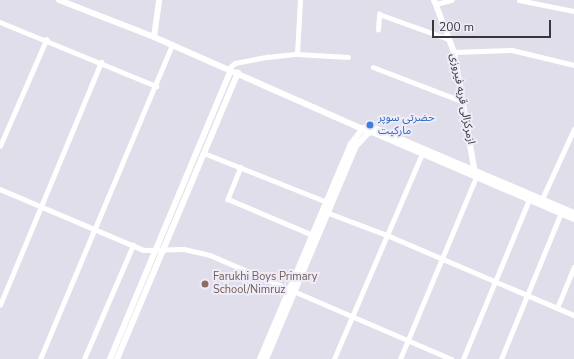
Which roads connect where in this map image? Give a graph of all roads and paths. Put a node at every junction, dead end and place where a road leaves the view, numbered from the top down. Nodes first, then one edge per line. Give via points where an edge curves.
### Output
1 (59, 0) edge
2 (159, 0) edge
3 (300, 0) edge
4 (451, 0) edge
5 (519, 0) edge
6 (435, 2) edge
7 (574, 11) edge
8 (0, 22) edge
9 (378, 30) dead end
10 (154, 37) junction
11 (449, 39) junction
12 (46, 40) junction
13 (172, 45) junction
14 (454, 52) junction
15 (297, 54) junction
16 (348, 57) dead end
17 (101, 62) junction
18 (574, 65) edge
19 (373, 67) dead end
20 (230, 70) junction
21 (238, 73) junction
22 (156, 86) junction
23 (464, 102) junction
24 (363, 128) junction
25 (574, 129) edge
26 (368, 133) junction
27 (0, 146) edge
28 (204, 153) junction
29 (422, 154) junction
30 (241, 167) junction
31 (475, 174) junction
32 (0, 189) edge
33 (529, 200) junction
34 (542, 200) junction
35 (327, 202) junction
36 (42, 207) junction
37 (326, 212) junction
38 (561, 213) junction
39 (574, 213) edge
40 (574, 219) edge
41 (94, 229) junction
42 (313, 235) junction
43 (386, 235) junction
44 (133, 245) junction
45 (157, 250) junction
46 (164, 250) junction
47 (440, 259) junction
48 (574, 267) edge
49 (495, 282) junction
50 (292, 290) junction
51 (528, 296) junction
52 (0, 305) edge
53 (557, 308) junction
54 (574, 315) edge
55 (353, 318) junction
56 (408, 340) junction
57 (119, 358) edge
58 (40, 359) edge
59 (84, 359) edge
60 (110, 359) edge
61 (260, 359) edge
62 (266, 359) edge
63 (334, 359) edge
64 (400, 359) edge
65 (452, 359) edge
66 (463, 359) edge
67 (500, 359) edge

1 - 10 main road
2 - 10 main road
3 - 15 street
4 - 6 street
5 - 7 street
6 - 11 main road, ازمرکزالی قریه فیروزی
8 - 12 street
9 - 11 street via 379,14
10 - 13 main road
11 - 14 main road, ازمرکزالی قریه فیروزی
12 - 17 street
12 - 27 street
13 - 20 main road
13 - 22 street
14 - 18 street via 512,50
14 - 23 main road, ازمرکزالی قریه فیروزی
15 - 16 street
15 - 20 street via 235,63
17 - 22 street
17 - 36 street
19 - 23 street
20 - 21 main road
20 - 45 main road
21 - 24 main road
21 - 28 main road
22 - 41 street
23 - 31 main road, ازمرکزالی قریه فیروزی
24 - 26 main road
24 - 31 main road via 377,129
24 - 35 main road via 351,144
25 - 34 street
26 - 29 main road via 372,132
26 - 37 main road via 356,146
28 - 30 street
28 - 46 main road
29 - 31 main road
29 - 43 street
30 - 35 street
30 - 42 street via 228,199
31 - 33 main road
31 - 34 main road
31 - 47 street
32 - 36 street
33 - 38 main road
33 - 49 street
34 - 39 main road
35 - 37 main road
36 - 41 street
36 - 52 street
37 - 42 main road
37 - 43 street
37 - 50 main road
38 - 40 main road
38 - 51 street
41 - 44 street
41 - 58 street
42 - 50 main road
43 - 47 street
43 - 55 street
44 - 45 street via 144,250
44 - 59 street
45 - 46 street
45 - 60 main road
46 - 50 street via 184,249 210,255
46 - 57 main road
47 - 49 street
47 - 56 street
48 - 53 street
49 - 51 street
49 - 66 street
50 - 55 street
50 - 61 main road
50 - 62 main road
51 - 53 street
51 - 67 street
53 - 54 street
55 - 56 street
55 - 63 street
56 - 64 street
56 - 65 street

